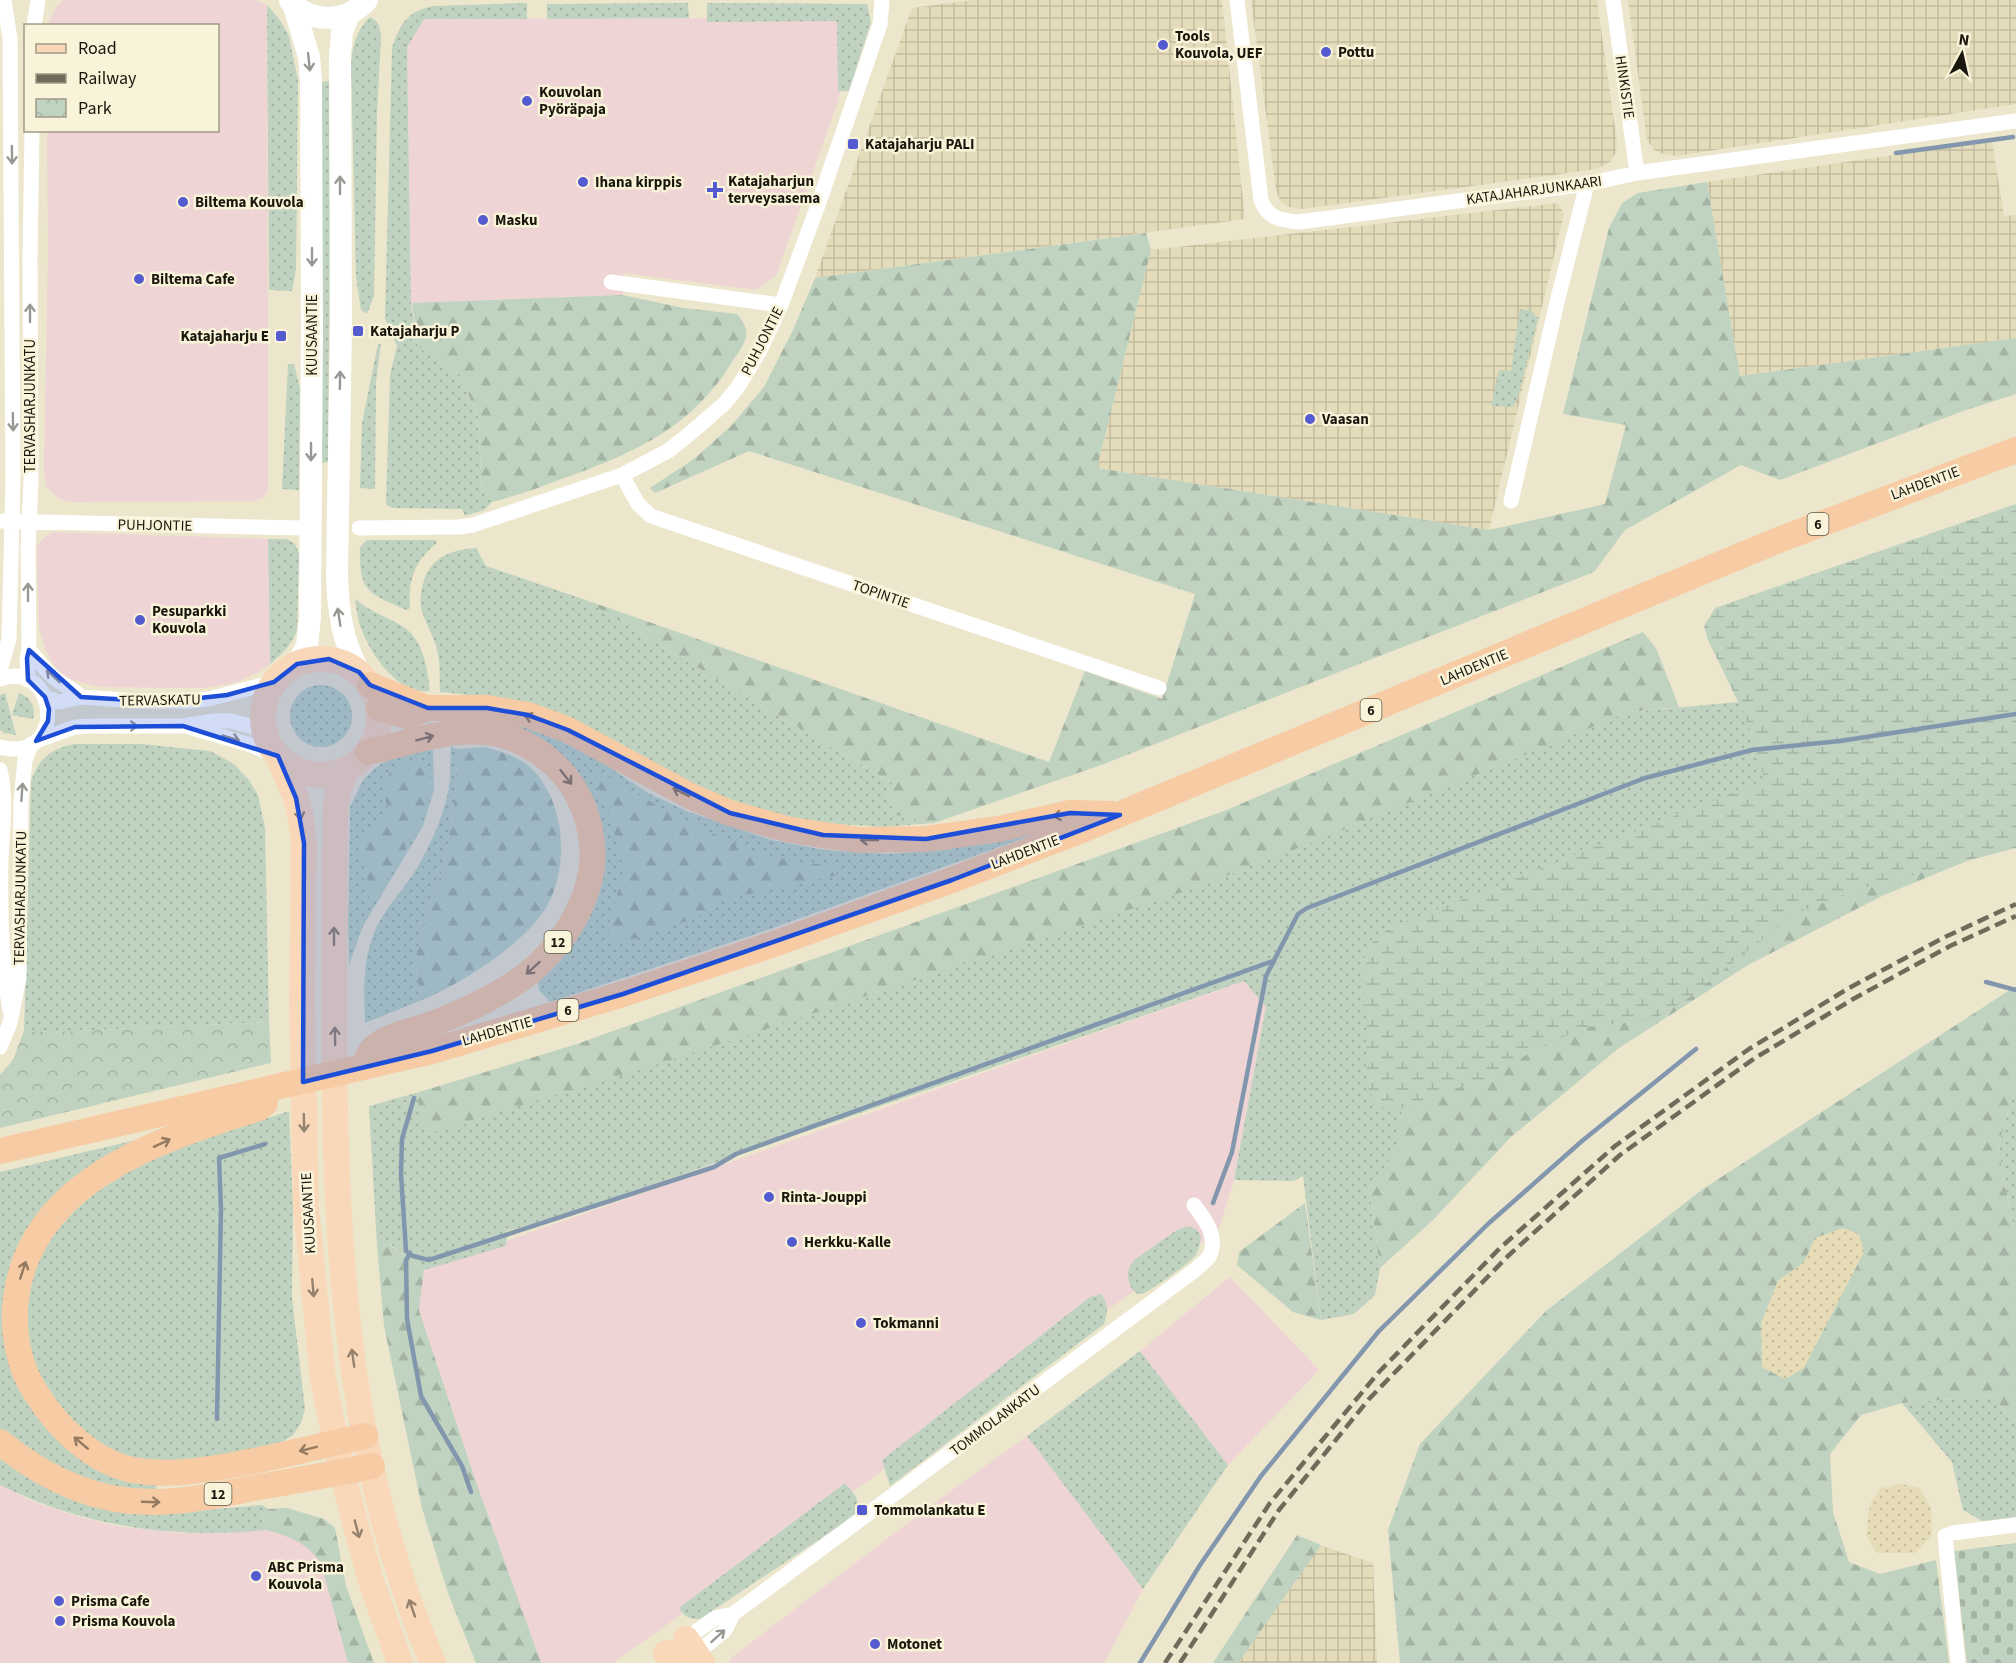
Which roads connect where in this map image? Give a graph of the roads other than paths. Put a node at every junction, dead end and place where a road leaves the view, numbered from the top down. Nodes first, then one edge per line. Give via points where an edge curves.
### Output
1 (4, 0) edge
2 (38, 0) edge
3 (367, 0) edge
4 (882, 0) edge
5 (1237, 0) edge
6 (1613, 0) edge
7 (292, 3) edge
8 (349, 14) junction
9 (34, 24) edge
10 (2016, 121) edge
11 (32, 132) edge
12 (1637, 173) junction
13 (1587, 184) junction
14 (6, 256) edge
15 (30, 257) junction
16 (611, 282) dead end
17 (781, 305) junction
18 (2016, 450) edge
19 (622, 476) junction
20 (1511, 501) dead end
21 (6, 521) edge
22 (30, 522) junction
23 (300, 528) dead end
24 (359, 528) dead end
25 (29, 650) junction
26 (297, 664) junction
27 (0, 670) edge
28 (0, 679) edge
29 (28, 680) junction
30 (274, 682) junction
31 (1159, 687) dead end
32 (369, 688) junction
33 (45, 697) junction
34 (81, 697) junction
35 (183, 726) junction
36 (264, 730) junction
37 (34, 743) junction
38 (0, 747) edge
39 (368, 752) junction
40 (278, 756) junction
41 (0, 770) edge
42 (346, 770) junction
43 (1120, 815) junction
44 (0, 924) edge
45 (20, 934) junction
46 (1, 944) edge
47 (11, 1016) junction
48 (0, 1047) edge
49 (363, 1067) junction
50 (283, 1087) junction
51 (0, 1151) edge
52 (1194, 1205) dead end
53 (365, 1436) junction
54 (0, 1442) edge
55 (335, 1443) junction
56 (372, 1466) junction
57 (342, 1472) junction
58 (2016, 1526) edge
59 (684, 1654) edge
60 (400, 1663) edge
61 (433, 1663) edge
62 (1958, 1663) edge

1 -> 14 street, TERVASHARJUNKATU via 10,39
2 - 9 street
3 - 8 main road
4 - 17 street, PUHJONTIE via 880,24
5 - 13 street, KATAJAHARJUNKAARI via 1261,200 1270,216 1299,222
6 - 12 street, HINKISTIE
7 - 8 main road via 315,17 338,18
7 -> 26 main road, KUUSAANTIE via 309,57 311,79 310,617 307,646
32 -> 8 main road, KUUSAANTIE via 341,628 337,575 340,54
10 - 12 street, KATAJAHARJUNKAARI
11 - 15 street, TERVASHARJUNKATU
12 - 13 street, KATAJAHARJUNKAARI
13 - 20 street
14 - 15 street
14 -> 21 street, TERVASHARJUNKATU via 13,479
22 -> 15 street, TERVASHARJUNKATU
16 - 17 street
17 - 19 street, PUHJONTIE via 750,368 724,404 668,451
18 - 43 highway, LAHDENTIE / 6 via 1776,541
19 - 24 street, PUHJONTIE via 473,525
19 - 31 street, TOPINTIE via 638,504 651,516
21 - 22 street, PUHJONTIE
21 - 27 street, TERVASHARJUNKATU via 9,639
22 - 23 street, PUHJONTIE
25 -> 22 street, TERVASHARJUNKATU
25 - 29 street, TERVASHARJUNKATU
34 -> 25 street via 48,673
26 - 30 main road
26 - 32 main road via 312,659 345,663
28 - 29 street
29 - 33 street
30 - 34 street, TERVASKATU via 190,701
30 - 36 main road via 264,705
32 - 39 main road via 378,731
43 -> 32 highway via 1070,813 999,829 926,839 859,840 786,829 730,813 663,783 568,730 528,716 487,708 428,708
33 - 34 street, TERVASKATU via 58,702
33 - 37 street, TERVASHARJUNKATU via 48,721
35 - 36 street, TERVASKATU via 231,721
37 -> 35 street, TERVASKATU via 75,727
35 -> 40 street
36 - 40 main road
37 - 38 street, TERVASKATU via 21,748
45 -> 37 street, TERVASHARJUNKATU via 21,801 25,760
39 - 42 main road, 12
39 -> 49 highway, 12 via 466,731 520,741 552,761 574,788 588,820 593,860 586,894 573,921 552,951 528,973 472,1006 389,1039 372,1049
40 - 42 main road via 310,775
40 -> 55 main road, KUUSAANTIE via 296,798 304,843 306,1208 323,1379
41 - 44 street, TERVASHARJUNKATU
53 -> 42 main road, KUUSAANTIE via 347,1319 338,1199 335,803
43 - 49 highway, LAHDENTIE / 6 via 952,880 635,990 432,1051
44 - 45 street
44 - 46 street, TERVASHARJUNKATU
45 - 46 street
45 - 47 street, TERVASHARJUNKATU via 19,978
46 - 47 street, TERVASHARJUNKATU
47 - 48 street, TERVASHARJUNKATU
49 - 50 highway, LAHDENTIE / 6
50 - 51 highway, LAHDENTIE / 6
55 -> 50 highway via 194,1472 132,1470 103,1459 63,1427 32,1388 18,1346 15,1307 21,1276 38,1238 66,1200 114,1166 178,1135 259,1108
52 - 59 street, TOMMOLANKATU via 1210,1228 1209,1257 733,1614 725,1630
53 - 55 highway
53 - 56 main road, KUUSAANTIE
54 -> 57 highway, 12 via 68,1486 125,1500 190,1499
55 - 57 main road, KUUSAANTIE
56 - 57 highway
61 -> 56 main road, KUUSAANTIE via 392,1546
57 -> 60 main road, KUUSAANTIE via 371,1581
58 - 62 street via 1945,1536

